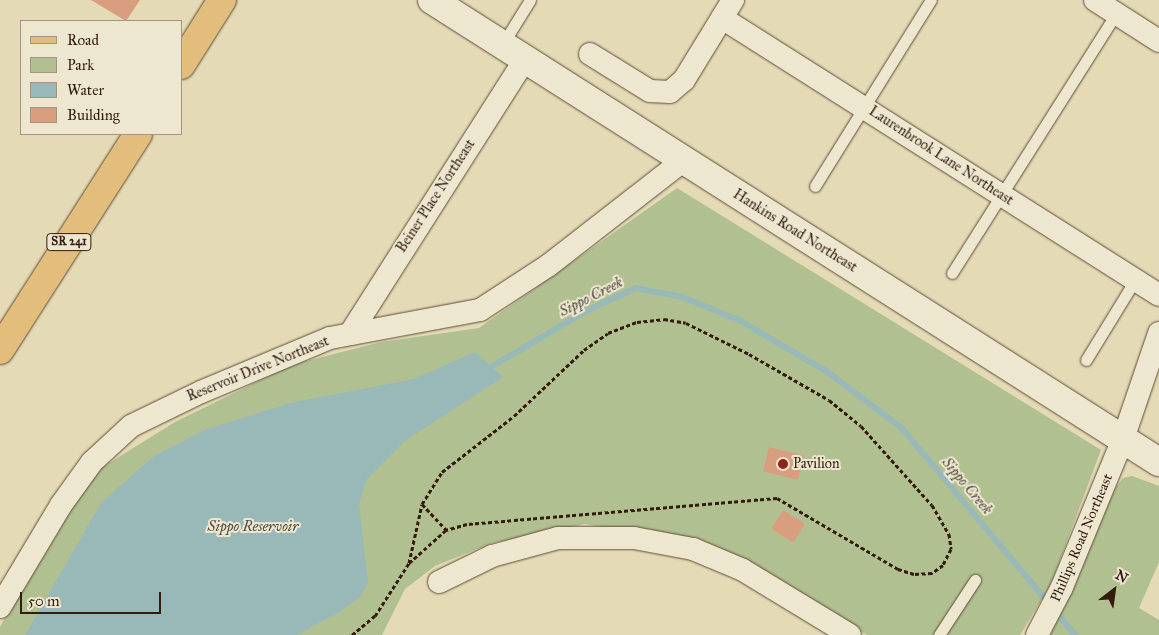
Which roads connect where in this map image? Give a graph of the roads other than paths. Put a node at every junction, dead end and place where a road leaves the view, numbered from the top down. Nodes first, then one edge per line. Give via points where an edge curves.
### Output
1 (222, 0) edge
2 (432, 0) edge
3 (530, 0) edge
4 (931, 0) edge
5 (1105, 5) edge
6 (728, 9) edge
7 (1159, 41) edge
8 (513, 52) junction
9 (590, 54) dead end
10 (182, 63) edge
11 (864, 107) junction
12 (137, 135) edge
13 (684, 160) junction
14 (815, 186) dead end
15 (1002, 195) junction
16 (952, 274) dead end
17 (1135, 280) junction
18 (1159, 295) edge
19 (1159, 333) edge
20 (350, 334) junction
21 (0, 350) edge
22 (1086, 360) dead end
23 (1123, 439) junction
24 (1159, 462) edge
25 (975, 580) dead end
26 (439, 582) dead end
27 (0, 607) edge
28 (1041, 629) edge
29 (850, 635) edge
30 (939, 635) edge

1 - 10 main road
2 - 8 street, Hankins Road Northeast
3 - 8 lane
4 - 11 lane
5 - 7 street
5 - 15 lane
6 - 9 street via 684,80 668,93 650,91
6 - 11 street, Laurenbrook Lane Northeast
8 - 13 street, Hankins Road Northeast
8 - 20 street, Beiner Place Northeast
11 - 14 lane
11 - 15 street, Laurenbrook Lane Northeast
12 - 21 main road, SR 241
13 - 20 street, Reservoir Drive Northeast via 549,265 480,310 454,318
13 - 23 street, Hankins Road Northeast
15 - 16 lane
15 - 17 street, Laurenbrook Lane Northeast
17 - 18 street, Laurenbrook Lane Northeast
17 - 22 lane
19 - 23 street, Phillips Road Northeast
20 - 27 street, Reservoir Drive Northeast via 300,348 144,418 117,436 61,505
23 - 24 street, Hankins Road Northeast
23 - 28 street, Phillips Road Northeast via 1062,587
25 - 30 lane
26 - 29 street via 492,556 558,538 634,538 693,549 743,570

